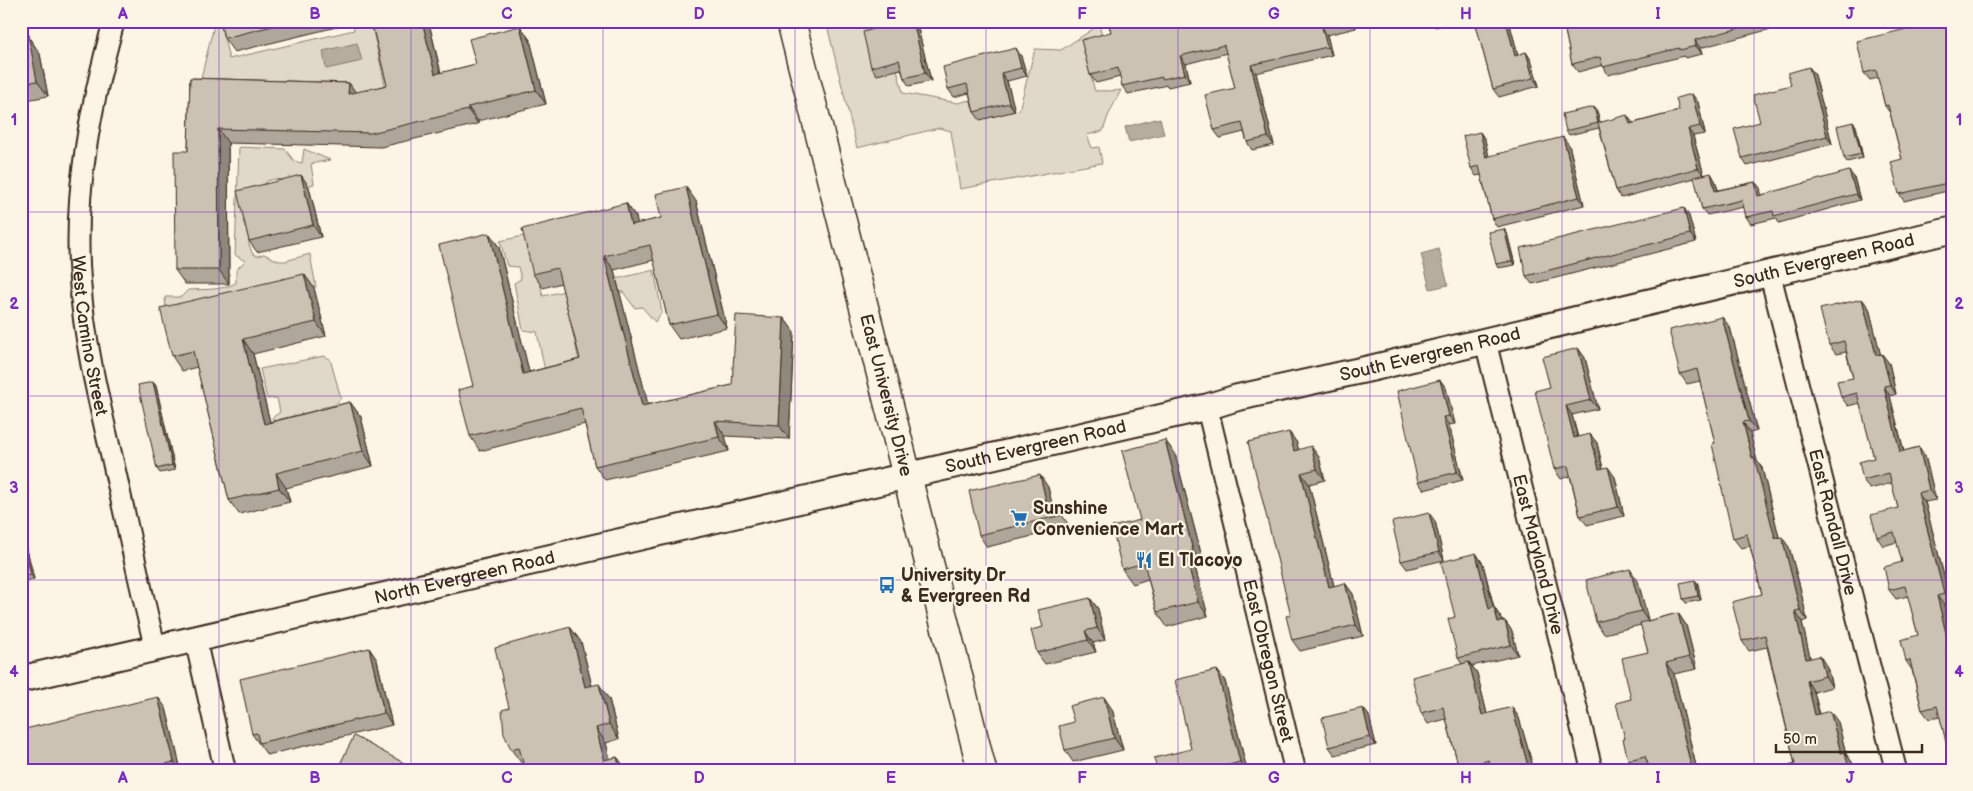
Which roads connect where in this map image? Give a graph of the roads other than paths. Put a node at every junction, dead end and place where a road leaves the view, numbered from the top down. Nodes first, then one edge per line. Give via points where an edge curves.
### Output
1 (114, 21) edge
2 (791, 21) edge
3 (1952, 230) edge
4 (1770, 274) junction
5 (1485, 340) junction
6 (1207, 407) junction
7 (908, 477) junction
8 (195, 638) junction
9 (155, 647) junction
10 (21, 679) edge
11 (225, 770) edge
12 (982, 770) edge
13 (1295, 770) edge
14 (1592, 770) edge
15 (1896, 770) edge

1 - 9 street, West Camino Street via 89,128 81,199 80,279 94,377
2 - 7 main road, East University Drive
3 - 4 street, South Evergreen Road
4 - 5 street, South Evergreen Road
4 - 15 street, East Randall Drive
5 - 6 street, South Evergreen Road
5 - 14 street, East Maryland Drive
6 - 7 street, South Evergreen Road
6 - 13 street, East Obregon Street
7 - 8 street, North Evergreen Road
7 - 12 main road, East University Drive
8 - 9 street, North Evergreen Road
8 - 11 street
9 - 10 street, North Evergreen Road

